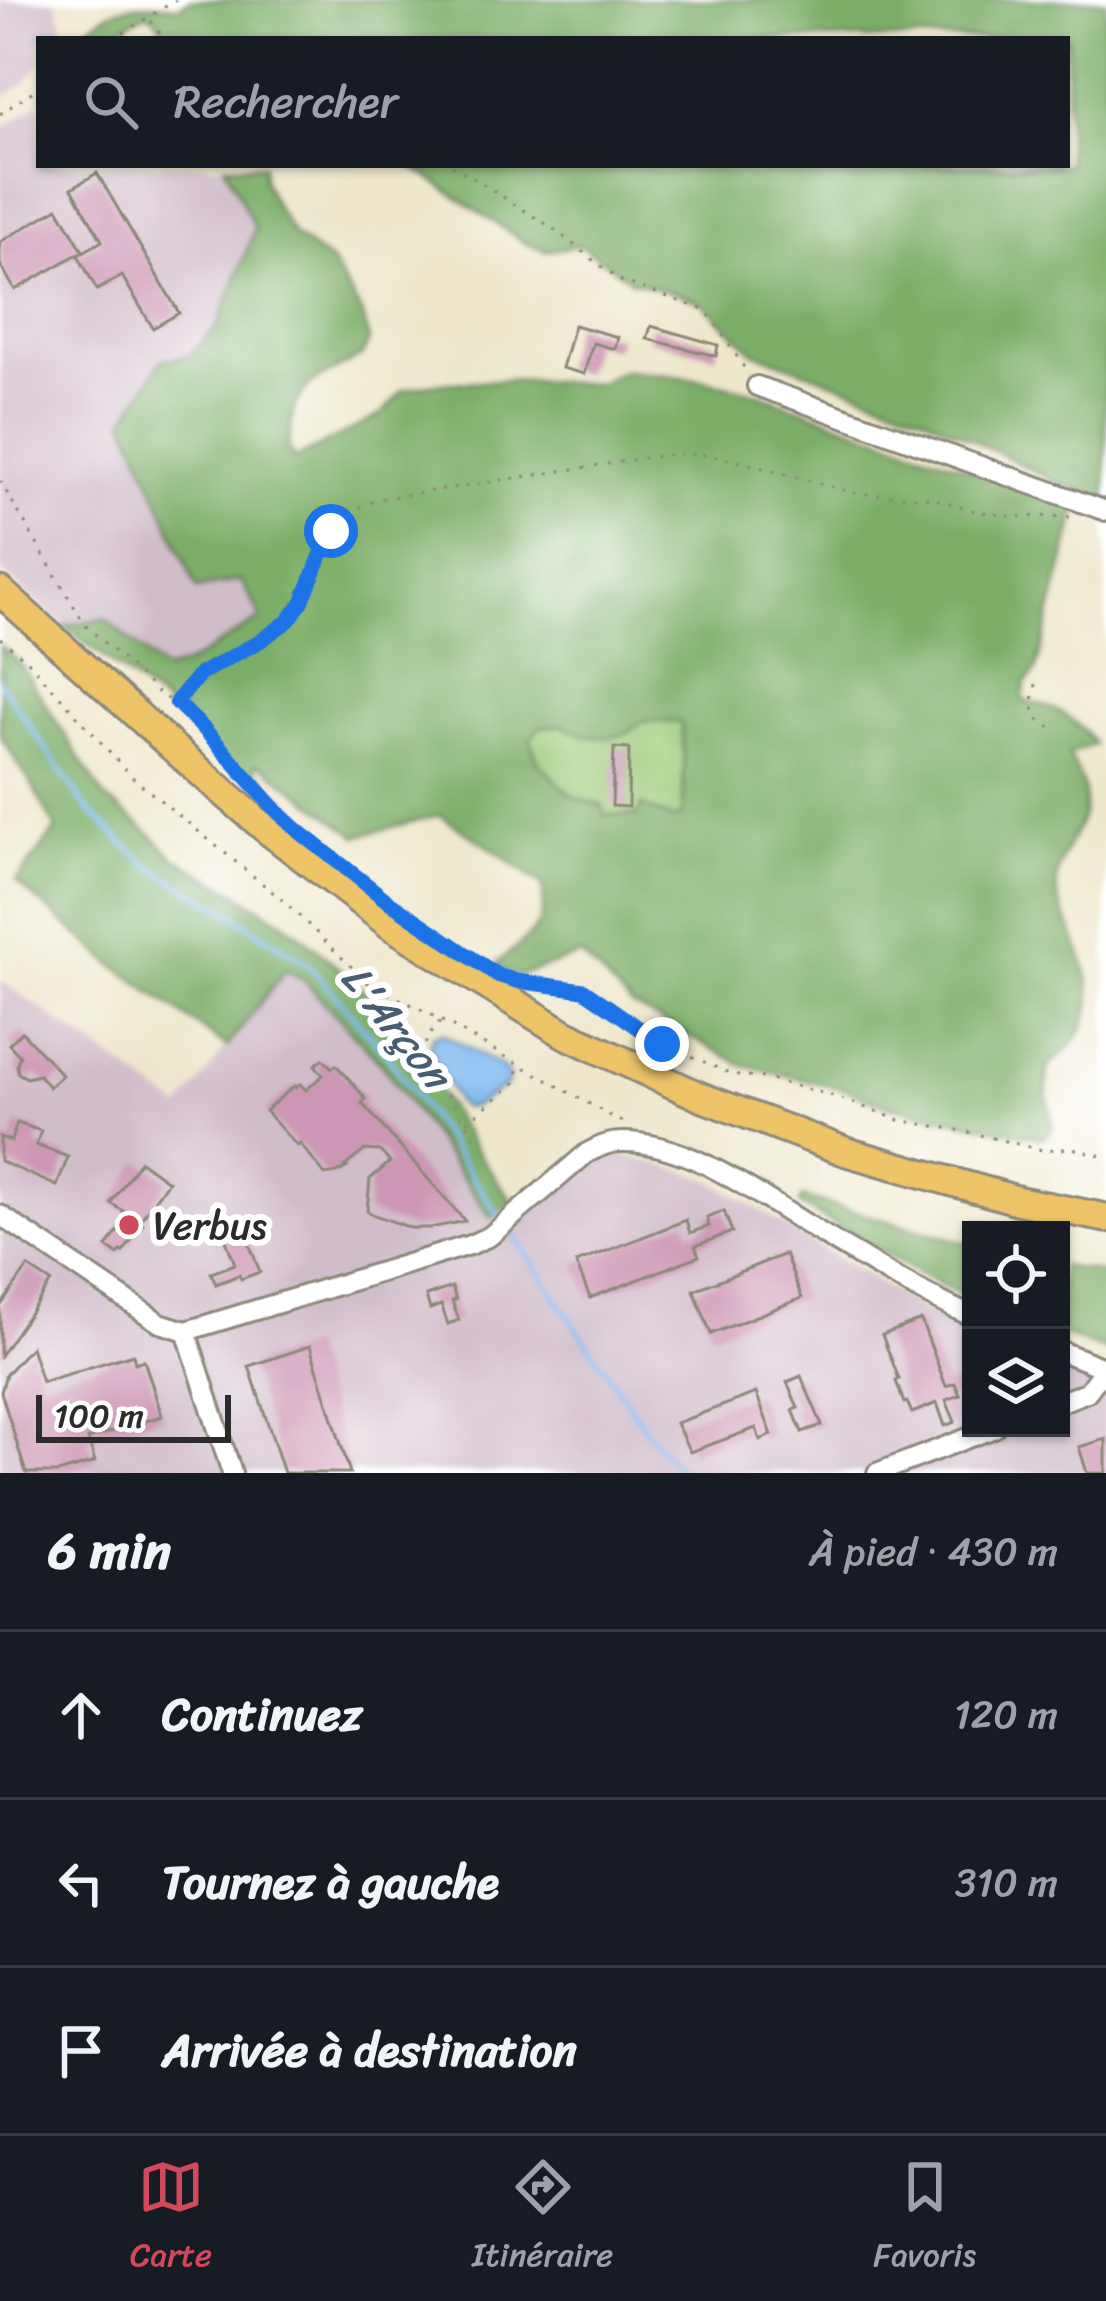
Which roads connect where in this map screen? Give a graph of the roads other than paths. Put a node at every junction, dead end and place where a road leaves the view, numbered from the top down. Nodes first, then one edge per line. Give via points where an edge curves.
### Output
1 (757, 386) road end
2 (1106, 511) edge
3 (0, 591) edge
4 (0, 1215) edge
5 (1106, 1218) edge
6 (962, 1312) edge
7 (186, 1331) junction
8 (1070, 1355) edge
9 (1106, 1369) edge
10 (1070, 1399) edge
11 (971, 1437) edge
12 (232, 1473) edge
13 (877, 1473) edge

1 - 2 street
3 - 5 highway via 266,828 392,926 565,1034 847,1152
4 - 7 street via 160,1323
6 - 7 street via 720,1172 625,1142 586,1153 470,1245
7 - 12 street
8 - 9 street
9 - 10 street
11 - 13 street

